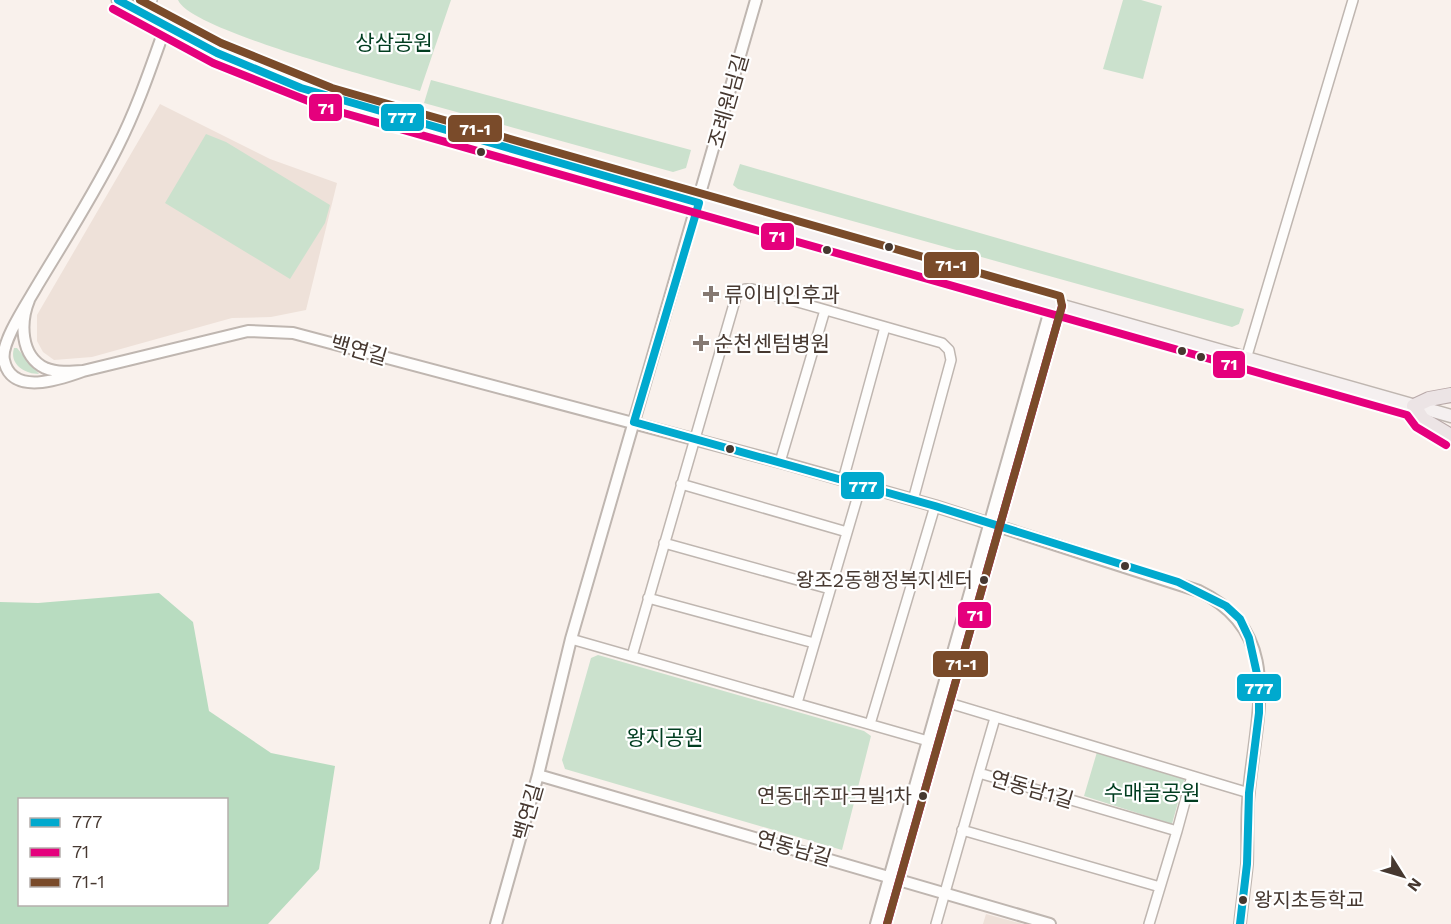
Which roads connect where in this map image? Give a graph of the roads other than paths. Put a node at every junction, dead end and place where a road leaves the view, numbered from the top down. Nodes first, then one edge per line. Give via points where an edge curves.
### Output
1 (118, 0) edge
2 (152, 0) edge
3 (756, 0) edge
4 (1353, 0) edge
5 (144, 14) junction
6 (166, 26) junction
7 (699, 202) junction
8 (29, 300) junction
9 (1052, 303) junction
10 (825, 310) junction
11 (885, 327) junction
12 (1246, 359) junction
13 (83, 371) junction
14 (1451, 394) edge
15 (1414, 406) junction
16 (1451, 416) edge
17 (634, 422) junction
18 (1451, 436) edge
19 (695, 440) junction
20 (780, 462) junction
21 (843, 480) junction
22 (681, 484) junction
23 (861, 486) junction
24 (913, 500) junction
25 (934, 506) junction
26 (989, 524) junction
27 (847, 532) junction
28 (664, 543) junction
29 (830, 589) junction
30 (648, 598) junction
31 (571, 639) junction
32 (814, 643) junction
33 (633, 656) junction
34 (939, 700) junction
35 (797, 703) junction
36 (994, 718) junction
37 (870, 724) junction
38 (928, 741) junction
39 (979, 773) junction
40 (538, 776) junction
41 (1192, 776) junction
42 (1249, 793) junction
43 (962, 830) junction
44 (1177, 831) junction
45 (890, 877) junction
46 (1160, 887) junction
47 (944, 893) junction
48 (496, 924) edge
49 (876, 924) edge
50 (936, 924) edge
51 (1050, 924) edge
52 (1149, 924) edge
53 (1240, 924) edge

1 - 5 main road
2 - 5 street
3 - 7 street, 조례원님길
4 - 12 street
5 - 6 main road
6 - 7 main road via 217,53 329,98
6 - 8 street, 백연길 via 117,148
7 - 9 main road
7 - 17 street, 백연길
8 - 13 street, 백연길 via 23,330 30,354 49,369
8 - 13 street, 백연길 via 4,349 6,366 16,376 34,383 61,380
9 - 12 main road
9 - 26 street
10 - 11 street
10 - 19 street via 752,289 739,293
10 - 20 street
11 - 21 street
11 - 24 street via 942,343 951,354
12 - 15 main road
13 - 17 street, 백연길 via 222,336 269,330 313,337
14 - 15 main road
15 - 16 main road
15 - 18 main road via 1422,419
17 - 19 street
17 - 31 street, 백연길
19 - 20 street
19 - 22 street
20 - 21 street
21 - 23 street
22 - 27 street
22 - 28 street
23 - 24 street
23 - 27 street
24 - 25 street
25 - 26 street
25 - 37 street
26 - 34 street
26 - 42 street via 1178,582 1218,600 1240,619 1253,646 1259,682
27 - 29 street
28 - 29 street
28 - 30 street
29 - 32 street
30 - 32 street
30 - 33 street
31 - 33 street
31 - 40 street, 백연길
32 - 35 street
33 - 35 street
34 - 36 street
34 - 38 street
35 - 37 street
36 - 39 street
36 - 41 street
37 - 38 street
38 - 45 street
39 - 43 street, 연동남1길
39 - 44 street, 연동남1길
40 - 45 street, 연동남길
40 - 48 street, 백연길
41 - 42 street
41 - 44 street
42 - 53 street
43 - 46 street
43 - 47 street, 연동남1길
44 - 46 street
45 - 47 street, 연동남길
45 - 49 street
46 - 52 street
47 - 50 street, 연동남1길
47 - 51 street, 연동남길

